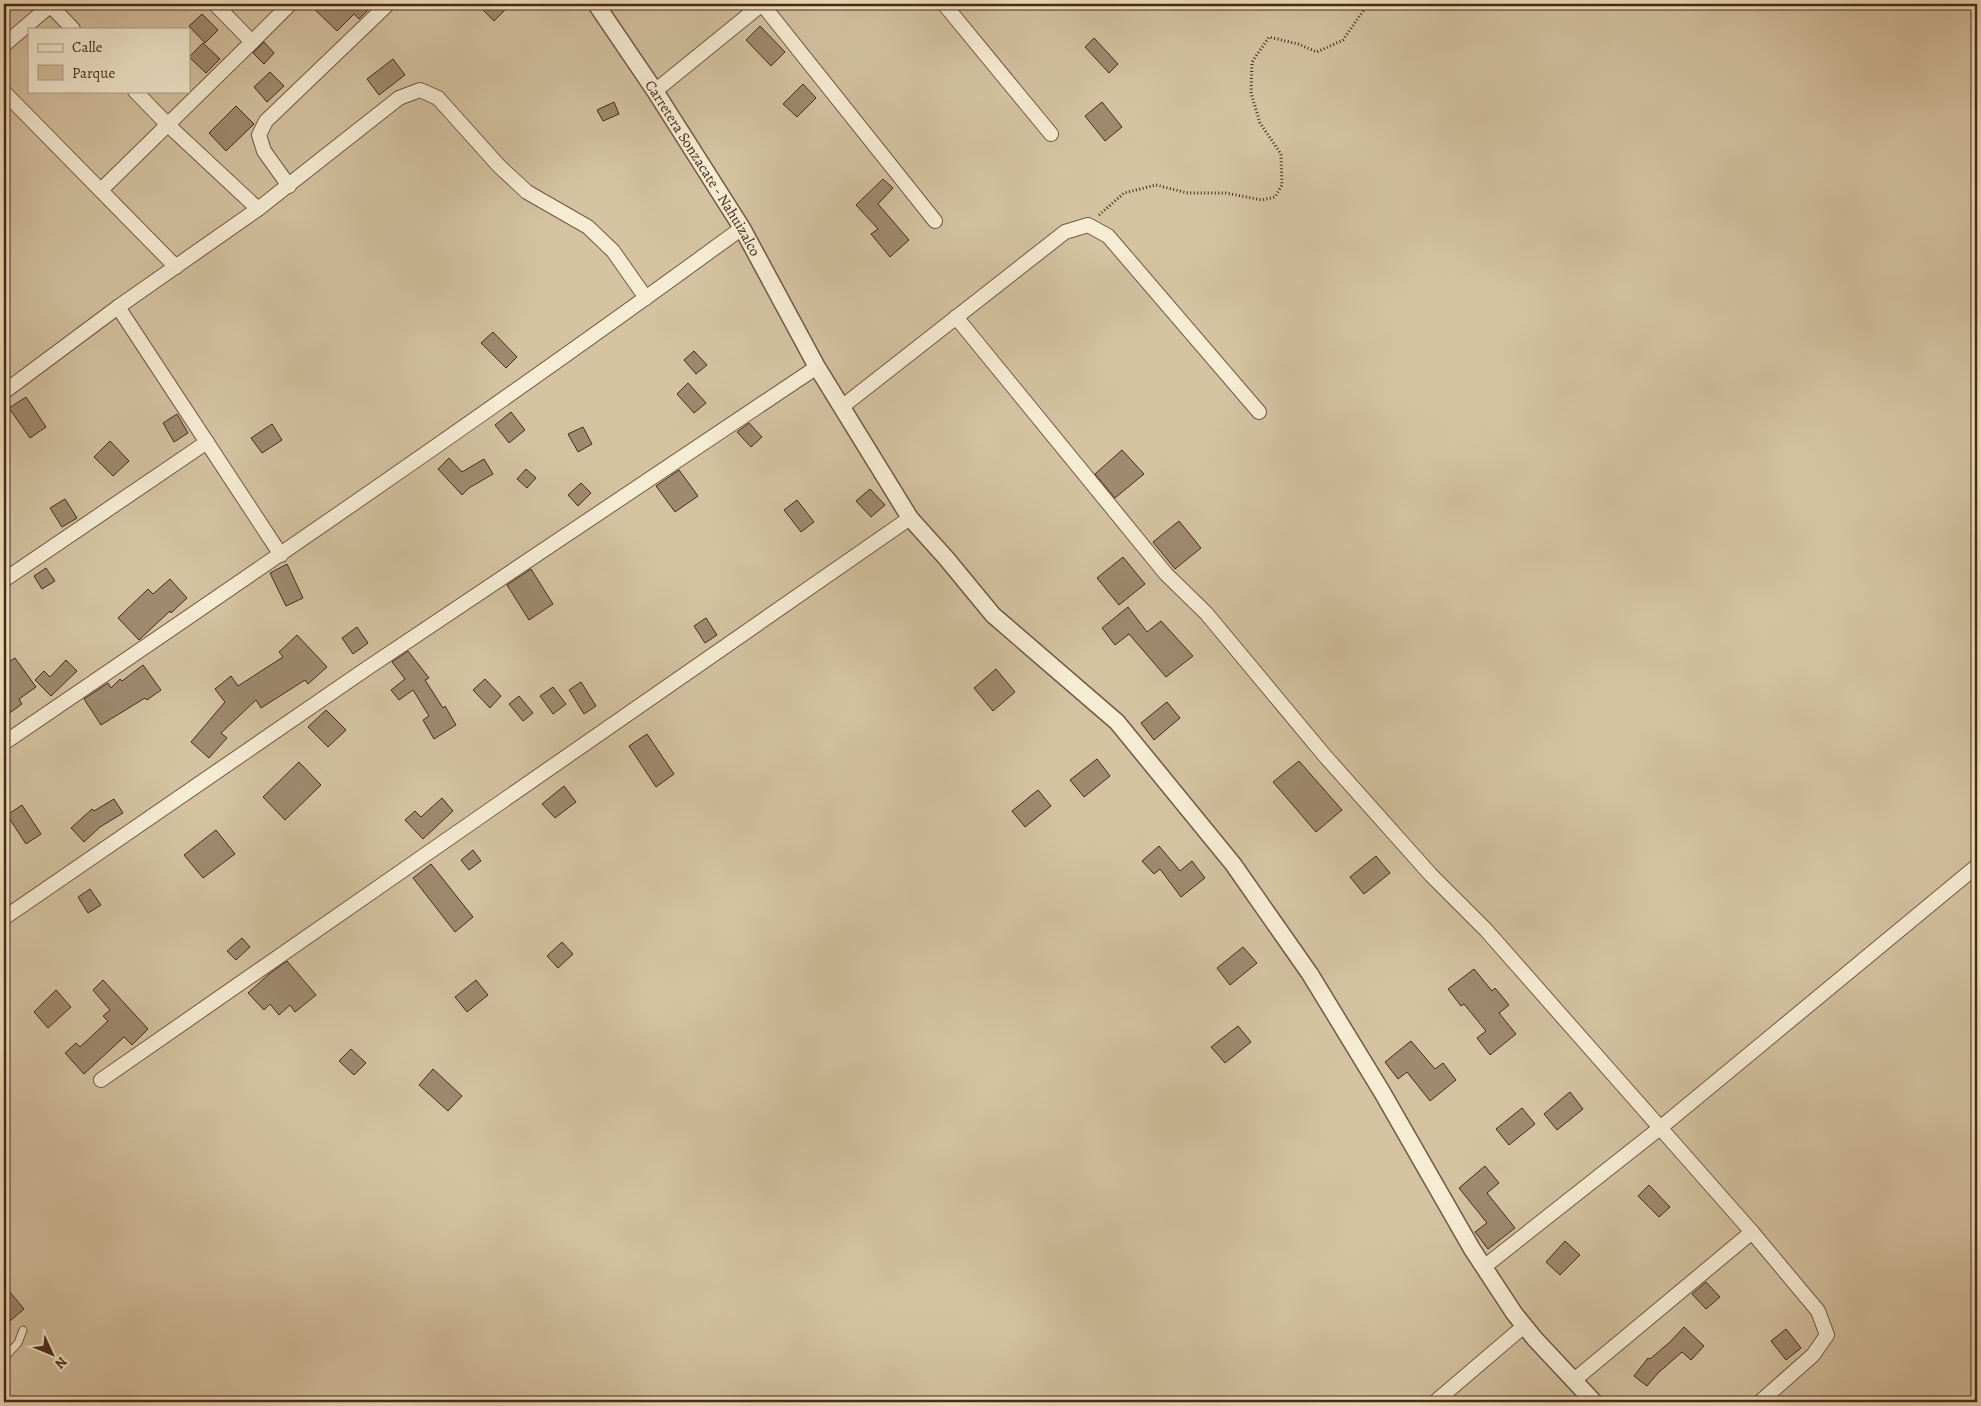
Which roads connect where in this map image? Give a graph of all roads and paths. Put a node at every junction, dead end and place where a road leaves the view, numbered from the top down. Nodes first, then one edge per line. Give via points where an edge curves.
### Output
1 (50, 4) edge
2 (215, 4) edge
3 (290, 4) edge
4 (388, 4) edge
5 (596, 4) edge
6 (762, 4) edge
7 (944, 4) edge
8 (1368, 4) edge
9 (72, 28) edge
10 (252, 42) junction
11 (4, 45) edge
12 (655, 91) junction
13 (4, 92) edge
14 (135, 92) edge
15 (168, 125) junction
16 (1051, 134) dead end
17 (289, 186) junction
18 (101, 190) junction
19 (258, 209) junction
20 (935, 221) dead end
21 (1088, 225) junction
22 (742, 228) junction
23 (176, 267) junction
24 (646, 298) junction
25 (118, 307) junction
26 (956, 317) junction
27 (817, 367) junction
28 (4, 392) edge
29 (843, 406) junction
30 (1259, 412) dead end
31 (207, 442) junction
32 (910, 518) junction
33 (281, 555) junction
34 (4, 580) edge
35 (4, 743) edge
36 (1977, 866) edge
37 (4, 918) edge
38 (101, 1080) dead end
39 (1660, 1128) junction
40 (1752, 1232) junction
41 (1484, 1267) junction
42 (1524, 1326) junction
43 (23, 1330) dead end
44 (4, 1358) edge
45 (1573, 1381) junction
46 (1435, 1402) edge
47 (1594, 1402) edge
48 (1760, 1402) edge

1 - 9 street
1 - 11 street
2 - 10 street
3 - 10 street
4 - 17 street via 266,121 259,135 264,151
5 - 12 street, Carretera Sonzacate - Nahuizalco
6 - 12 street
6 - 20 street
7 - 16 street
8 - 21 path via 1342,40 1317,52 1269,37 1252,62 1252,93 1260,123 1281,154 1282,185 1275,197 1262,200 1226,193 1188,193 1156,185 1124,193
10 - 15 street
12 - 22 street, Carretera Sonzacate - Nahuizalco
13 - 18 street
14 - 15 street
15 - 18 street
15 - 19 street
17 - 19 street
17 - 24 street via 399,98 420,90 438,98 527,192 588,226 613,251
18 - 23 street
19 - 23 street
21 - 26 street via 1065,232
21 - 30 street via 1108,236
22 - 24 street
22 - 27 street, Carretera Sonzacate - Nahuizalco
23 - 25 street
24 - 33 street
25 - 28 street
25 - 31 street
26 - 29 street
26 - 39 street via 1166,574 1206,613 1325,756 1486,930
27 - 29 street, Carretera Sonzacate - Nahuizalco
27 - 37 street via 366,669
29 - 32 street, Carretera Sonzacate - Nahuizalco
31 - 33 street
31 - 34 street
32 - 38 street
32 - 41 street, Carretera Sonzacate - Nahuizalco via 993,615 1116,722 1233,864 1310,974
33 - 35 street
36 - 39 street
39 - 40 street
39 - 41 street
40 - 45 street
40 - 48 street via 1818,1311 1826,1334 1813,1355
41 - 42 street, Carretera Sonzacate - Nahuizalco
42 - 45 street, Carretera Sonzacate - Nahuizalco
42 - 46 street
43 - 44 lane via 18,1344
45 - 47 street, Carretera Sonzacate - Nahuizalco

